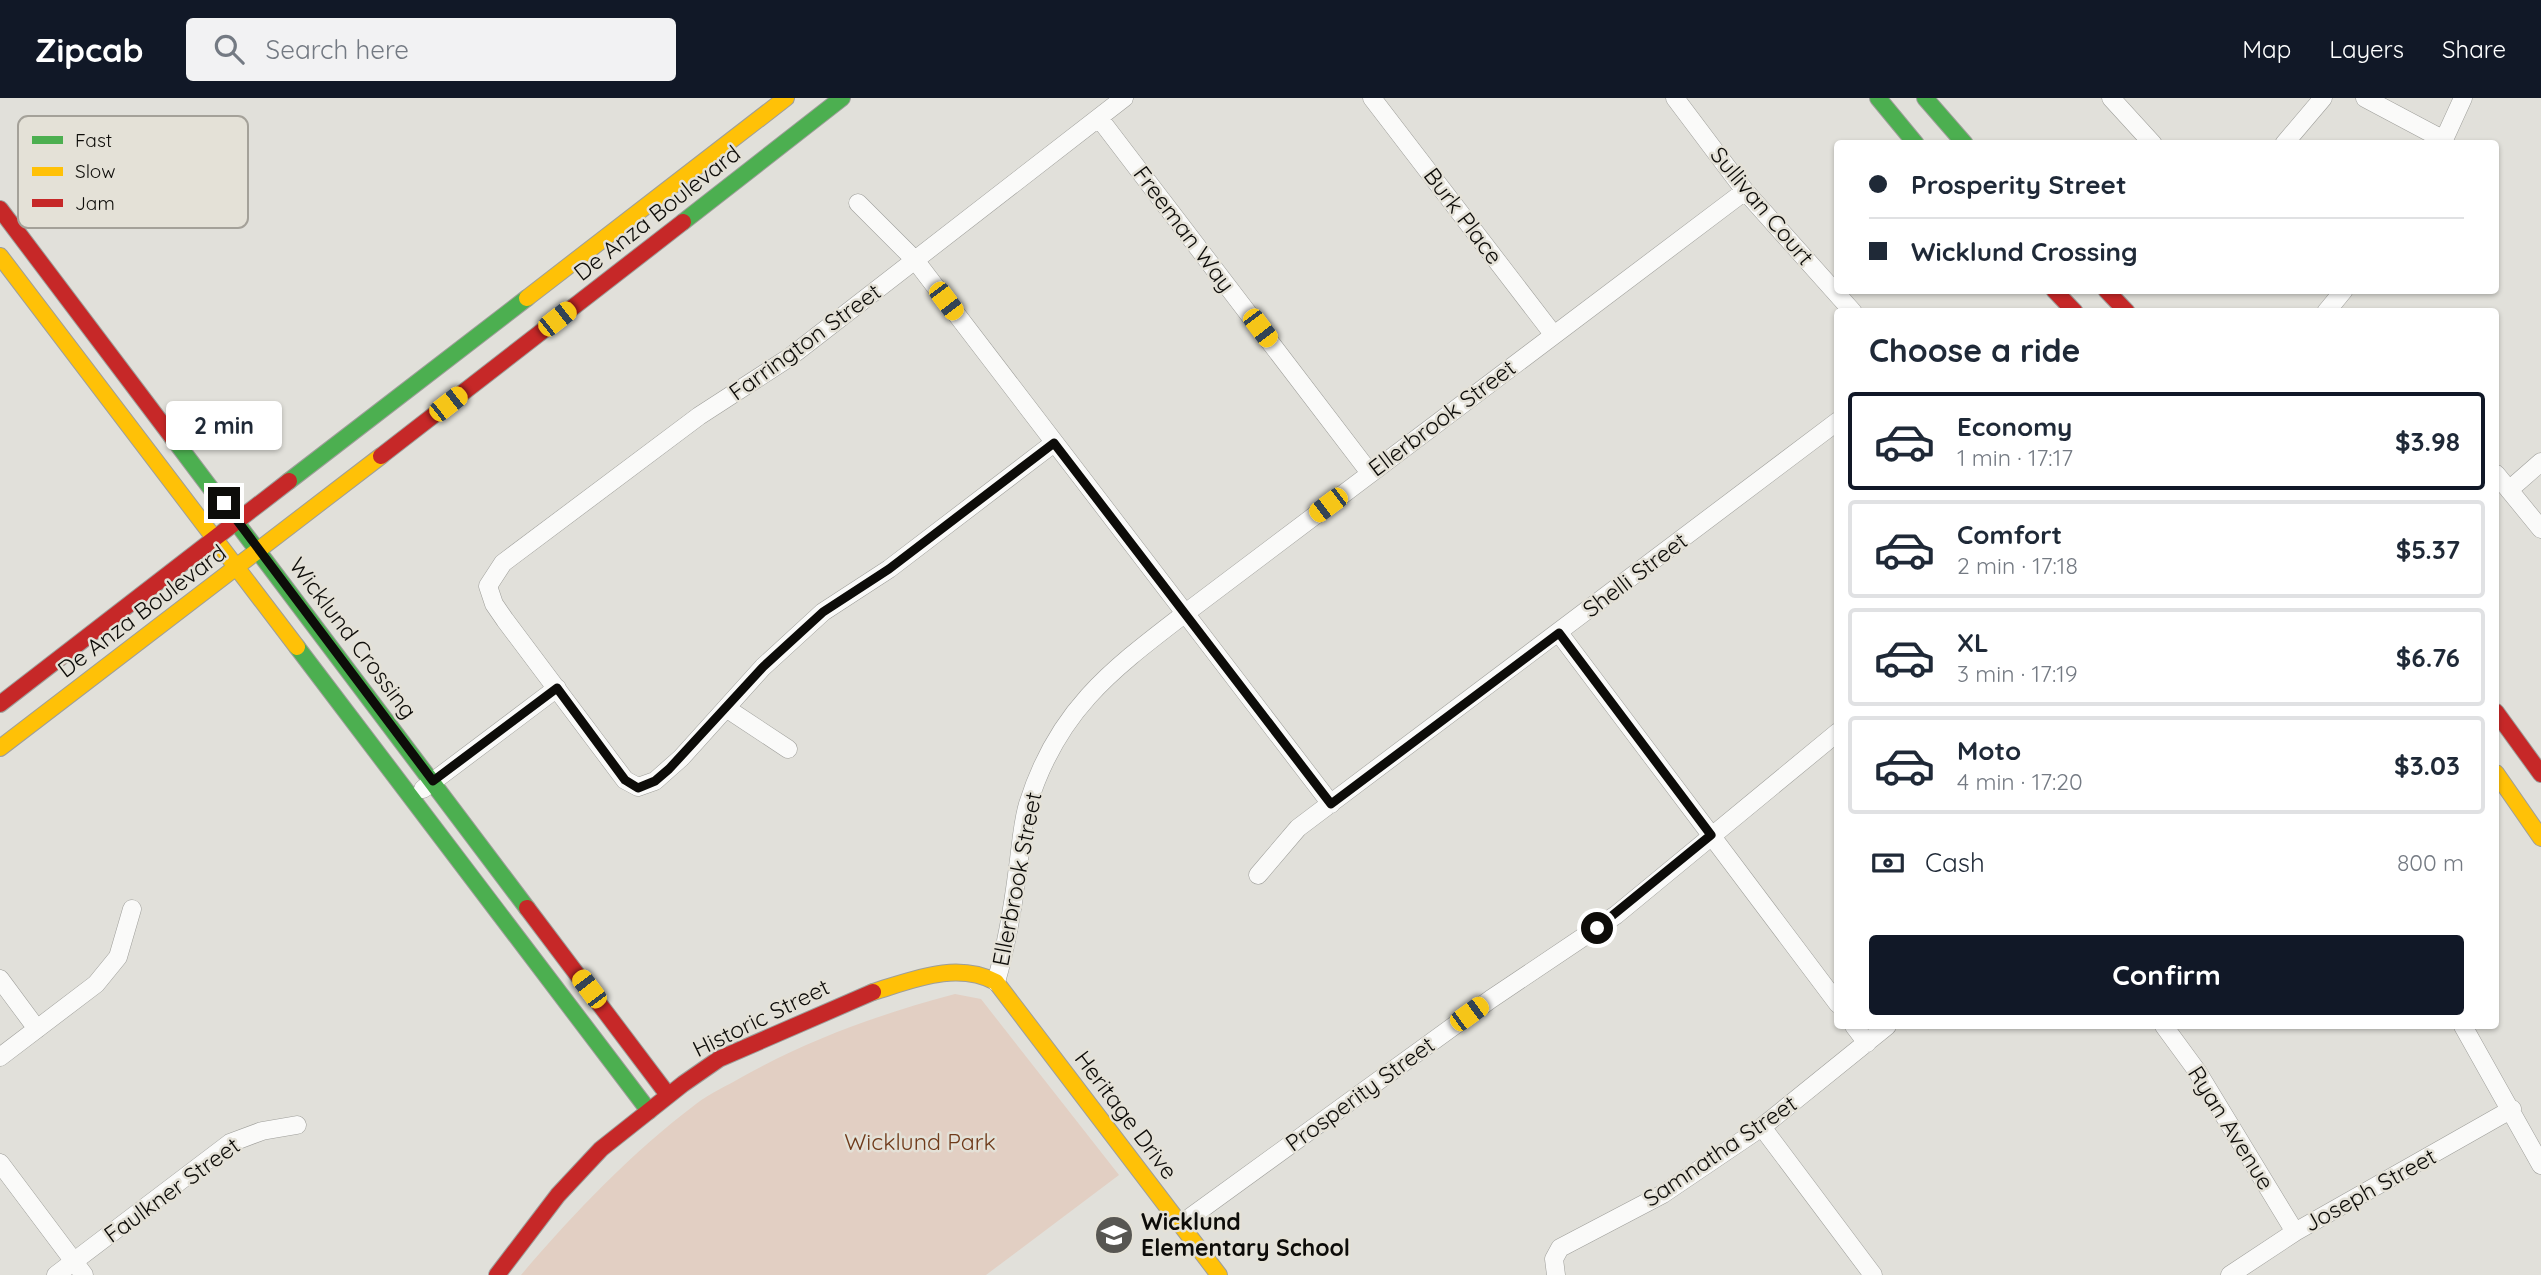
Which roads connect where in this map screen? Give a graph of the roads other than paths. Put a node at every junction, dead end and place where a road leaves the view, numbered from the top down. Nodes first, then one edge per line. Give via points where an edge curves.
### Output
1 (786, 98) edge
2 (842, 98) edge
3 (1124, 98) edge
4 (1372, 98) edge
5 (1675, 98) edge
6 (1878, 98) edge
7 (1925, 98) edge
8 (2111, 98) edge
9 (2323, 98) edge
10 (2365, 98) edge
11 (2463, 98) edge
12 (1099, 118) junction
13 (1913, 140) edge
14 (1962, 140) edge
15 (2149, 140) edge
16 (2287, 140) edge
17 (2439, 140) edge
18 (2444, 140) edge
19 (1745, 191) junction
20 (858, 203) dead end
21 (0, 209) edge
22 (18, 232) junction
23 (0, 245) edge
24 (0, 256) edge
25 (915, 260) junction
26 (1834, 291) edge
27 (1837, 294) edge
28 (2058, 294) edge
29 (2110, 294) edge
30 (2341, 294) edge
31 (1849, 308) edge
32 (2072, 308) edge
33 (2123, 308) edge
34 (2329, 308) edge
35 (1553, 334) junction
36 (1834, 424) edge
37 (1054, 443) junction
38 (2541, 462) edge
39 (1370, 473) junction
40 (2499, 478) edge
41 (2509, 490) junction
42 (238, 521) junction
43 (2541, 529) edge
44 (213, 540) junction
45 (259, 551) junction
46 (236, 569) junction
47 (1184, 615) junction
48 (1559, 633) junction
49 (557, 688) junction
50 (0, 704) edge
51 (726, 708) junction
52 (2499, 716) edge
53 (1834, 735) edge
54 (0, 748) edge
55 (788, 749) dead end
56 (2541, 774) edge
57 (2499, 777) edge
58 (433, 781) junction
59 (411, 798) junction
60 (1331, 804) junction
61 (1711, 835) junction
62 (2541, 838) edge
63 (1258, 875) dead end
64 (132, 909) dead end
65 (0, 979) edge
66 (996, 982) junction
67 (1834, 999) edge
68 (37, 1029) junction
69 (1856, 1029) edge
70 (1883, 1029) edge
71 (2166, 1029) edge
72 (2465, 1029) edge
73 (1867, 1042) junction
74 (0, 1056) edge
75 (668, 1095) junction
76 (2512, 1109) junction
77 (649, 1111) junction
78 (297, 1125) dead end
79 (1762, 1127) junction
80 (0, 1163) edge
81 (2541, 1165) edge
82 (1181, 1224) junction
83 (2295, 1232) junction
84 (79, 1268) edge
85 (1555, 1272) edge
86 (56, 1275) edge
87 (497, 1275) edge
88 (1219, 1275) edge
89 (1873, 1275) edge
90 (2230, 1275) edge

1 - 42 street, De Anza Boulevard
2 - 45 street, De Anza Boulevard
3 - 12 street, Farrington Street
4 - 35 street, Burk Place
5 - 19 street, Sullivan Court
6 - 13 street
7 - 14 street
8 - 15 street
9 - 16 street
10 - 17 street
11 - 18 street
12 - 25 street, Farrington Street
12 - 39 street, Freeman Way
19 - 26 street, Sullivan Court
19 - 35 street, Ellerbrook Street
20 - 25 street
21 - 22 street, Wicklund Crossing
22 - 23 street
22 - 42 street, Wicklund Crossing
24 - 44 street
25 - 37 street
25 - 49 street, Farrington Street via 790,357 699,416 503,563 488,586 494,604
27 - 31 street, Sullivan Court
28 - 32 street
29 - 33 street
30 - 34 street
35 - 39 street, Ellerbrook Street
36 - 48 street, Shelli Street
37 - 47 street
37 - 51 street via 889,569 823,612
38 - 41 street
39 - 47 street, Ellerbrook Street
40 - 41 street
41 - 43 street
42 - 44 street, De Anza Boulevard
42 - 45 street, Wicklund Crossing
44 - 46 street
44 - 50 street, De Anza Boulevard
45 - 46 street, De Anza Boulevard
45 - 58 street, Wicklund Crossing
46 - 54 street, De Anza Boulevard
46 - 59 street
47 - 60 street
47 - 66 street, Ellerbrook Street via 1113,669 1076,708 1046,758 1027,806 1009,937
48 - 60 street, Shelli Street
48 - 61 street
49 - 51 street via 625,780 638,788 669,769
49 - 58 street
51 - 55 street
52 - 56 street
53 - 61 street, Prosperity Street
57 - 62 street
58 - 59 street
58 - 75 street, Wicklund Crossing
59 - 77 street
60 - 63 street, Shelli Street via 1298,828
61 - 67 street
61 - 82 street, Prosperity Street via 1616,915 1491,999
64 - 68 street via 118,957 96,984
65 - 68 street
66 - 75 street, Historic Street via 971,971 942,972 863,993 719,1059
66 - 82 street, Heritage Drive
68 - 74 street
69 - 73 street
70 - 73 street, Samnatha Street
71 - 83 street, Ryan Avenue via 2197,1071
72 - 76 street
73 - 79 street, Samnatha Street
75 - 77 street, Historic Street
76 - 81 street
76 - 83 street, Joseph Street
77 - 87 street, Historic Street via 601,1149 558,1195
78 - 84 street, Faulkner Street via 230,1143
79 - 85 street, Samnatha Street via 1662,1194 1560,1248 1554,1259
79 - 89 street
80 - 84 street
82 - 88 street, Heritage Drive
83 - 90 street, Joseph Street
84 - 86 street, Faulkner Street

